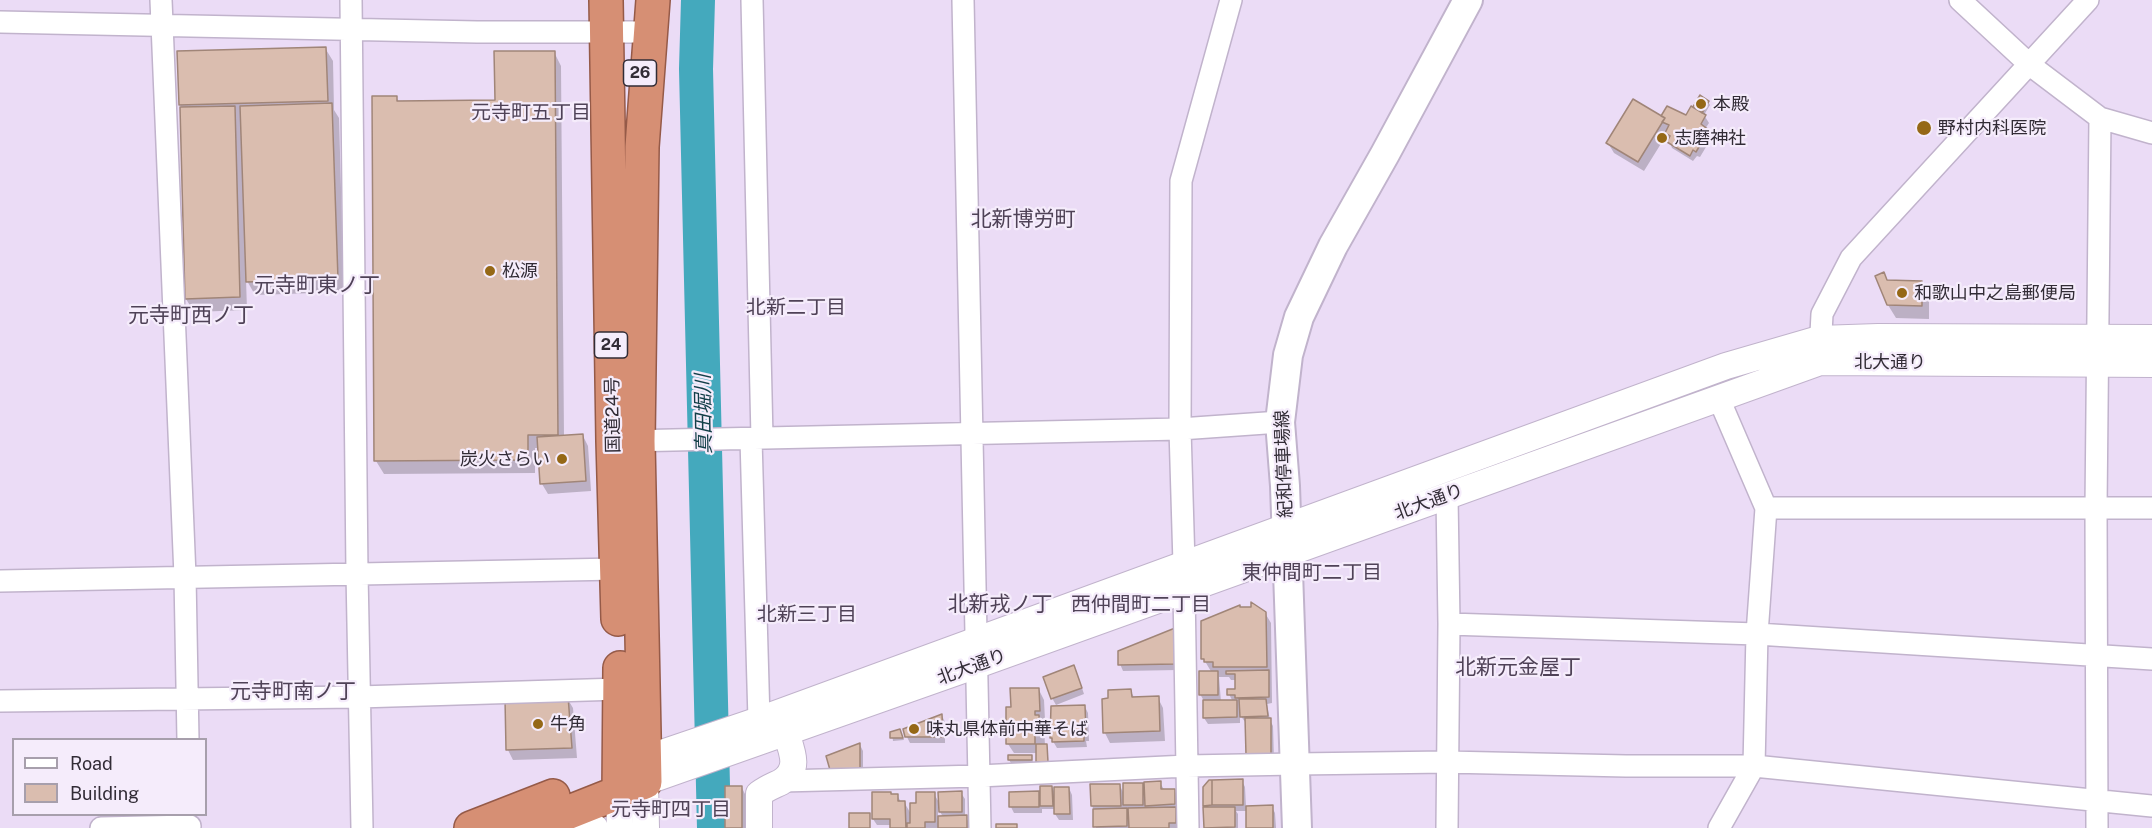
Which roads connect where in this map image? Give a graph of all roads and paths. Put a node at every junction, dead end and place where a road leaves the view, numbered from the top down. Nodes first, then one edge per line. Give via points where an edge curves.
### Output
1 (161, 0) edge
2 (351, 0) edge
3 (606, 0) edge
4 (638, 0) edge
5 (653, 0) edge
6 (752, 0) edge
7 (963, 0) edge
8 (1231, 0) edge
9 (1468, 0) edge
10 (1960, 0) edge
11 (2088, 0) edge
12 (0, 22) edge
13 (162, 26) junction
14 (352, 28) junction
15 (645, 32) junction
16 (606, 33) junction
17 (2030, 65) junction
18 (2100, 118) junction
19 (2152, 133) edge
20 (2098, 338) junction
21 (2152, 338) edge
22 (1819, 350) junction
23 (2098, 364) junction
24 (2152, 364) edge
25 (1719, 399) junction
26 (1280, 422) junction
27 (1180, 429) junction
28 (971, 435) junction
29 (756, 439) junction
30 (626, 441) junction
31 (1447, 496) junction
32 (2096, 507) junction
33 (1766, 508) junction
34 (2152, 508) edge
35 (1286, 540) junction
36 (1184, 564) junction
37 (617, 569) junction
38 (357, 573) junction
39 (185, 576) junction
40 (0, 581) edge
41 (1184, 590) junction
42 (1449, 624) junction
43 (1757, 634) junction
44 (976, 640) junction
45 (2097, 656) junction
46 (2152, 659) edge
47 (977, 665) junction
48 (620, 689) junction
49 (359, 697) junction
50 (188, 700) junction
51 (0, 701) edge
52 (759, 720) junction
53 (786, 733) junction
54 (188, 738) edge
55 (725, 743) junction
56 (1447, 762) junction
57 (1296, 764) junction
58 (1186, 766) junction
59 (1754, 766) junction
60 (632, 776) junction
61 (979, 776) junction
62 (782, 781) junction
63 (2097, 801) junction
64 (2152, 806) edge
65 (190, 823) edge
66 (538, 824) edge
67 (101, 828) edge
68 (362, 828) edge
69 (471, 828) edge
70 (596, 828) edge
71 (620, 828) edge
72 (646, 828) edge
73 (759, 828) edge
74 (980, 828) edge
75 (1188, 828) edge
76 (1297, 828) edge
77 (1447, 828) edge
78 (1719, 828) edge
79 (2097, 828) edge

1 - 13 street
2 - 14 street
3 - 16 highway, 国道24号 / 24
4 - 15 highway
5 - 15 highway, 国道24号 / 24
6 - 29 street
7 - 28 street
8 - 27 street via 1181,181
9 - 26 main road, 紀和停車場線 via 1333,246 1299,317 1288,355
10 - 17 street
11 - 17 street
12 - 13 street
13 - 14 street
13 - 39 street
14 - 16 street
14 - 38 street
15 - 16 street
15 - 30 highway, 国道24号 / 24
16 - 30 highway, 国道24号 / 24
17 - 18 street
17 - 22 street via 1851,258 1822,314
18 - 19 street
18 - 20 street
20 - 21 street, 北大通り
20 - 22 street, 北大通り via 1878,337
20 - 23 street
22 - 23 street, 北大通り
22 - 25 street, 北大通り
22 - 35 street, 北大通り via 1780,349 1726,366
23 - 24 street, 北大通り
23 - 32 street
25 - 31 street, 北大通り
25 - 33 street
26 - 27 street
26 - 35 main road, 紀和停車場線
27 - 28 street
27 - 36 street
28 - 29 street
28 - 44 street
29 - 30 street
29 - 52 street
30 - 37 highway, 国道24号 / 24
30 - 60 highway, 国道24号 / 24
31 - 35 street, 北大通り
31 - 42 street
32 - 33 street
32 - 34 street
32 - 45 street
33 - 43 street
35 - 36 street, 北大通り
35 - 41 street, 北大通り
35 - 57 main road, 紀和停車場線
36 - 44 street, 北大通り
37 - 38 street
37 - 48 highway, 国道24号 / 24
38 - 39 street
38 - 49 street
39 - 40 street
39 - 50 street
41 - 47 street, 北大通り
41 - 58 street
42 - 43 street
42 - 56 street
43 - 45 street
43 - 59 street
44 - 47 street
44 - 52 street, 北大通り
45 - 46 street
45 - 63 street
47 - 53 street, 北大通り
47 - 61 street
48 - 49 street
48 - 60 highway, 国道24号 / 24
49 - 50 street
49 - 68 street
50 - 51 street
50 - 54 street
52 - 55 street, 北大通り
53 - 55 street, 北大通り
53 - 62 street via 795,761
55 - 60 street
56 - 57 street
56 - 59 street
56 - 77 street
57 - 58 street
57 - 76 main road, 紀和停車場線
58 - 61 street
58 - 75 street
59 - 63 street
59 - 78 street
60 - 66 highway
60 - 69 highway
60 - 71 street
60 - 72 street
61 - 62 street
61 - 74 street
62 - 73 street via 759,794
63 - 64 street
63 - 79 street
65 - 67 street
66 - 70 street via 583,822

